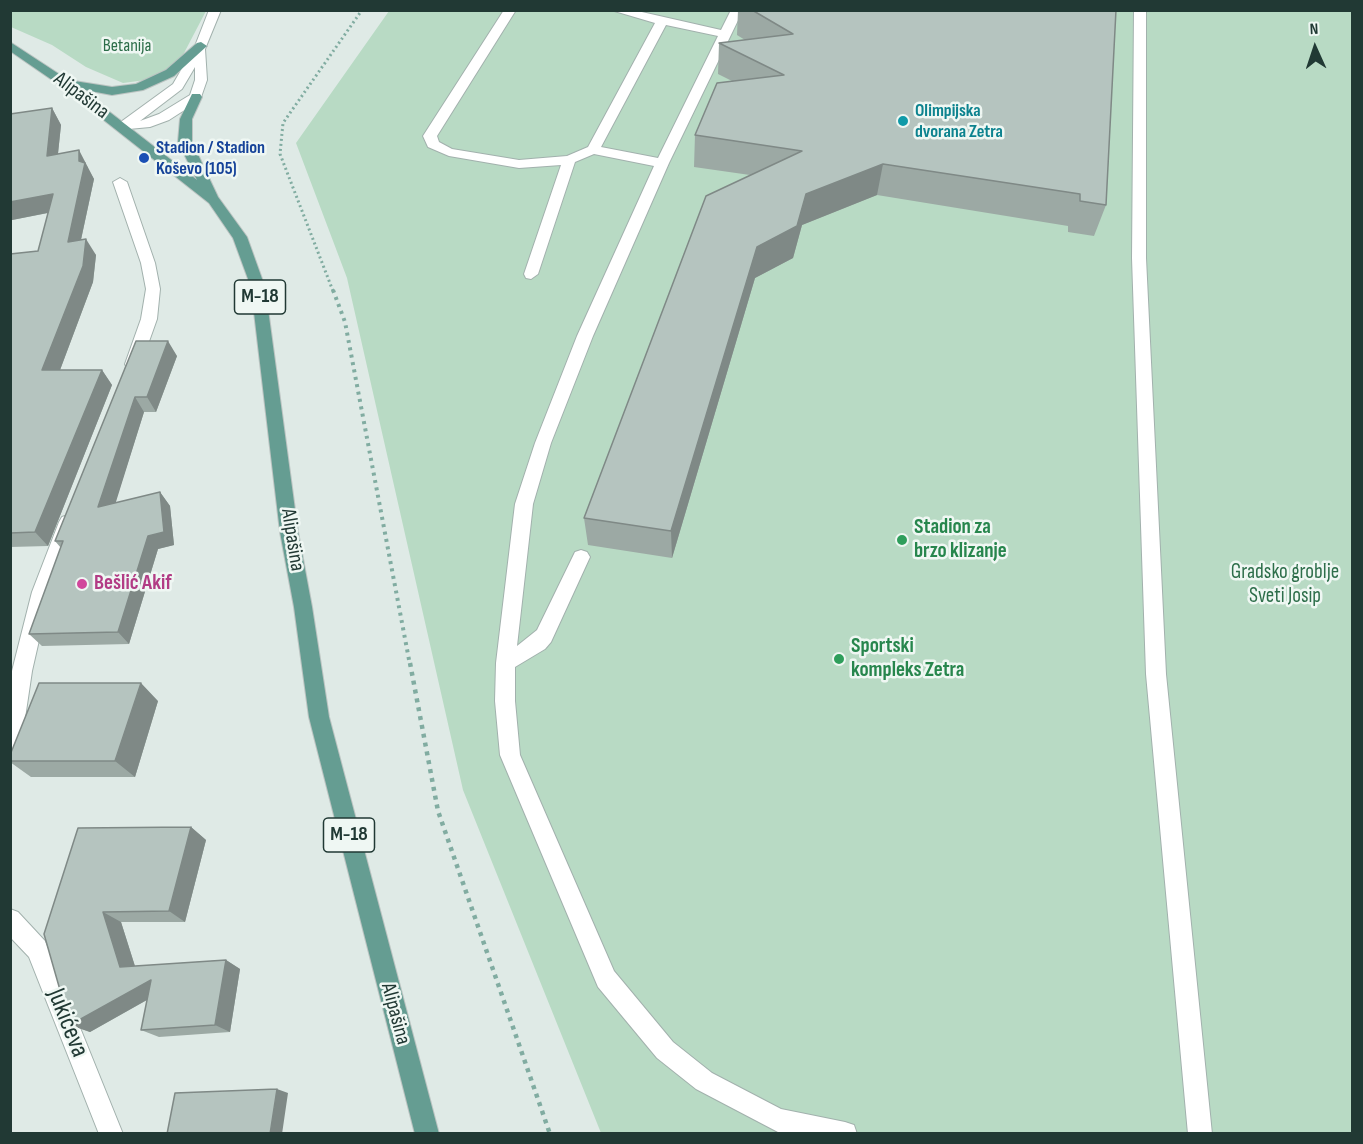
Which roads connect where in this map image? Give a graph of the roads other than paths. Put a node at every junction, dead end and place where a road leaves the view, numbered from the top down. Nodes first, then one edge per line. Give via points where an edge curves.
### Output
1 (215, 10) edge
2 (510, 10) edge
3 (616, 10) edge
4 (737, 10) edge
5 (1140, 10) edge
6 (662, 21) junction
7 (725, 34) junction
8 (10, 45) edge
9 (201, 46) junction
10 (62, 81) junction
11 (195, 97) junction
12 (123, 127) junction
13 (593, 150) junction
14 (569, 160) junction
15 (662, 163) junction
16 (120, 182) dead end
17 (214, 200) junction
18 (531, 274) dead end
19 (124, 383) edge
20 (76, 503) edge
21 (581, 557) dead end
22 (506, 663) junction
23 (10, 752) edge
24 (10, 920) edge
25 (111, 1134) edge
26 (427, 1134) edge
27 (845, 1134) edge
28 (1200, 1134) edge

1 - 9 street
2 - 14 street via 430,136 439,149 484,158 519,164
3 - 6 street
4 - 7 street
5 - 28 street via 1139,258 1156,674
6 - 7 street
6 - 13 street
7 - 15 street
8 - 10 main road, Alipašina / M-18
9 - 10 main road via 170,73 139,87 112,91
9 - 11 street via 201,80
9 - 12 street via 178,86
10 - 12 main road, Alipašina / M-18
11 - 12 street via 164,117
11 - 17 main road via 186,119 185,142
12 - 17 main road, Alipašina / M-18
13 - 14 street
13 - 15 street
14 - 18 street
15 - 22 street via 585,336 543,443 524,504
16 - 19 street via 153,289 149,319
17 - 26 main road, Alipašina / M-18 via 240,237 258,287 289,532 319,717
20 - 23 street via 41,592 22,671
21 - 22 street via 544,636
22 - 27 street via 510,755 606,979 665,1050 704,1081 778,1120
24 - 25 street, Jukićeva via 37,949

